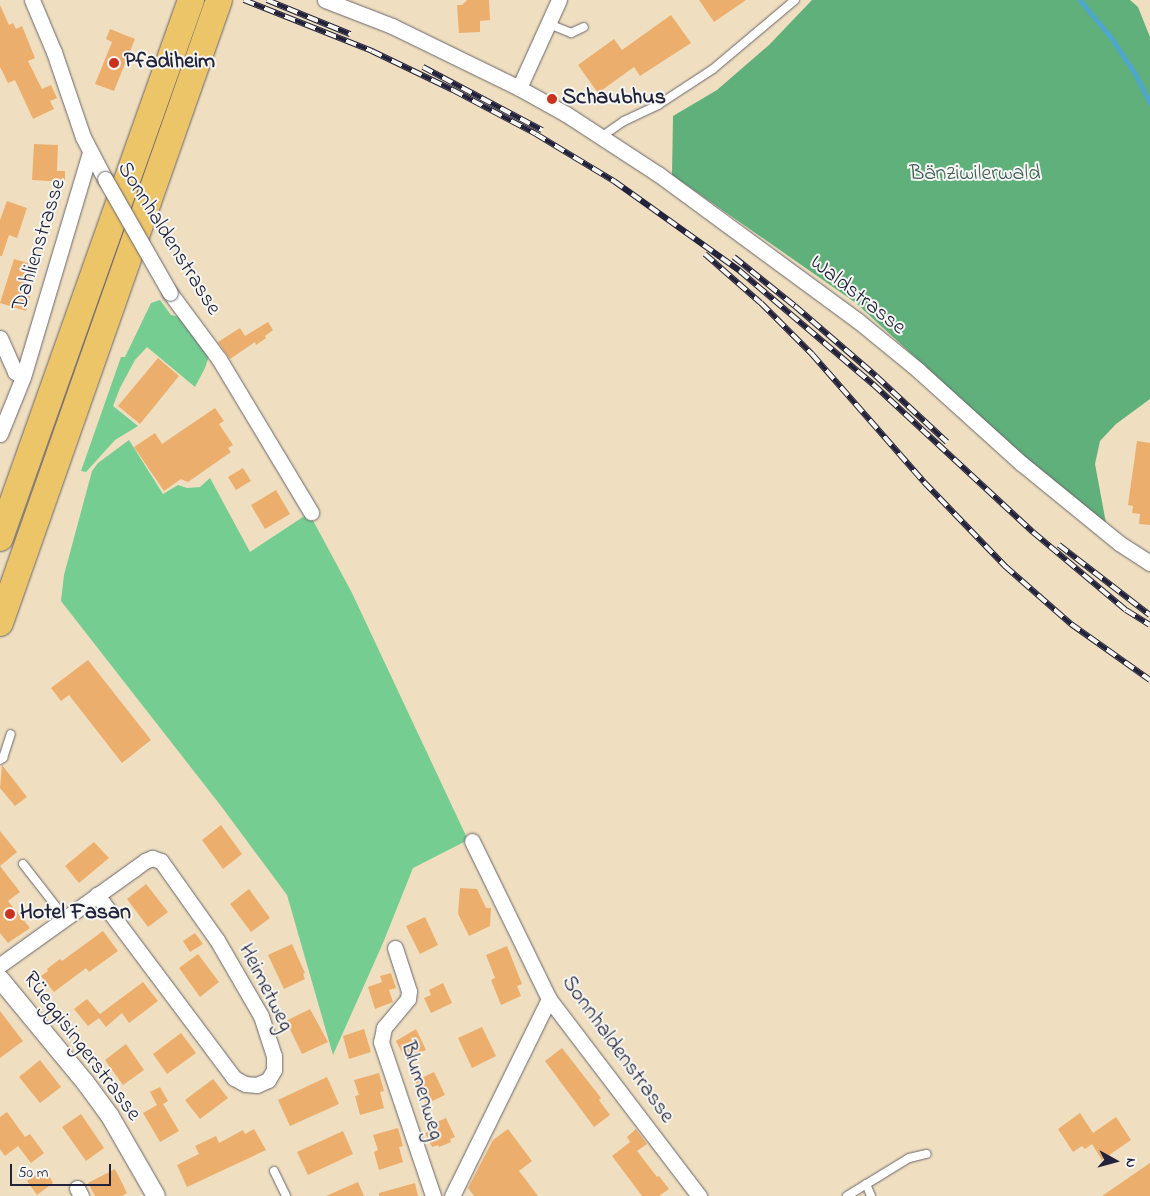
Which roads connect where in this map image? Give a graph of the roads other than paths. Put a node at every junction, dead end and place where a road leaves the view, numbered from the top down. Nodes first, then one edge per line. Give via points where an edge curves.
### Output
1 (32, 0) edge
2 (219, 0) edge
3 (325, 0) edge
4 (559, 0) edge
5 (795, 0) edge
6 (188, 9) edge
7 (549, 24) junction
8 (584, 27) dead end
9 (519, 88) junction
10 (601, 137) junction
11 (90, 152) junction
12 (0, 338) edge
13 (23, 377) junction
14 (0, 434) edge
15 (310, 512) dead end
16 (0, 538) edge
17 (1150, 563) edge
18 (0, 623) edge
19 (11, 734) dead end
20 (0, 760) edge
21 (472, 841) dead end
22 (23, 864) dead end
23 (97, 895) junction
24 (65, 918) junction
25 (395, 948) dead end
26 (0, 965) edge
27 (0, 979) edge
28 (549, 999) junction
29 (928, 1154) dead end
30 (274, 1171) dead end
31 (866, 1184) junction
32 (156, 1196) edge
33 (286, 1196) edge
34 (433, 1196) edge
35 (452, 1196) edge
36 (699, 1196) edge
37 (847, 1196) edge
38 (871, 1196) edge

1 - 11 street, Sonnhaldenstrasse
2 - 18 highway
3 - 9 street via 392,26
4 - 7 street
5 - 10 lane via 714,69
6 - 16 highway
7 - 8 lane via 571,33
7 - 9 street
9 - 10 street, Waldstrasse
10 - 17 street, Waldstrasse via 658,174 858,320 1021,463 1120,543
11 - 13 street, Dahlienstrasse
11 - 15 street, Sonnhaldenstrasse, bridge via 170,293 219,358
12 - 13 street via 15,372
13 - 14 street, Dahlienstrasse
19 - 20 lane
21 - 28 street, Sonnhaldenstrasse
22 - 24 lane
23 - 23 street, Heimetweg via 234,1078 245,1084 257,1085 268,1080 274,1070 274,1056 261,1016 217,940 161,861 152,858 145,861
23 - 24 street, Heimetweg
24 - 26 street, Heimetweg
25 - 34 street, Blumenweg via 409,991 408,999 384,1028 381,1042
27 - 32 street, Rüeggisingerstrasse via 110,1116
28 - 35 street
28 - 36 street, Sonnhaldenstrasse
29 - 31 lane via 909,1158
30 - 33 lane
31 - 37 lane
31 - 38 lane

